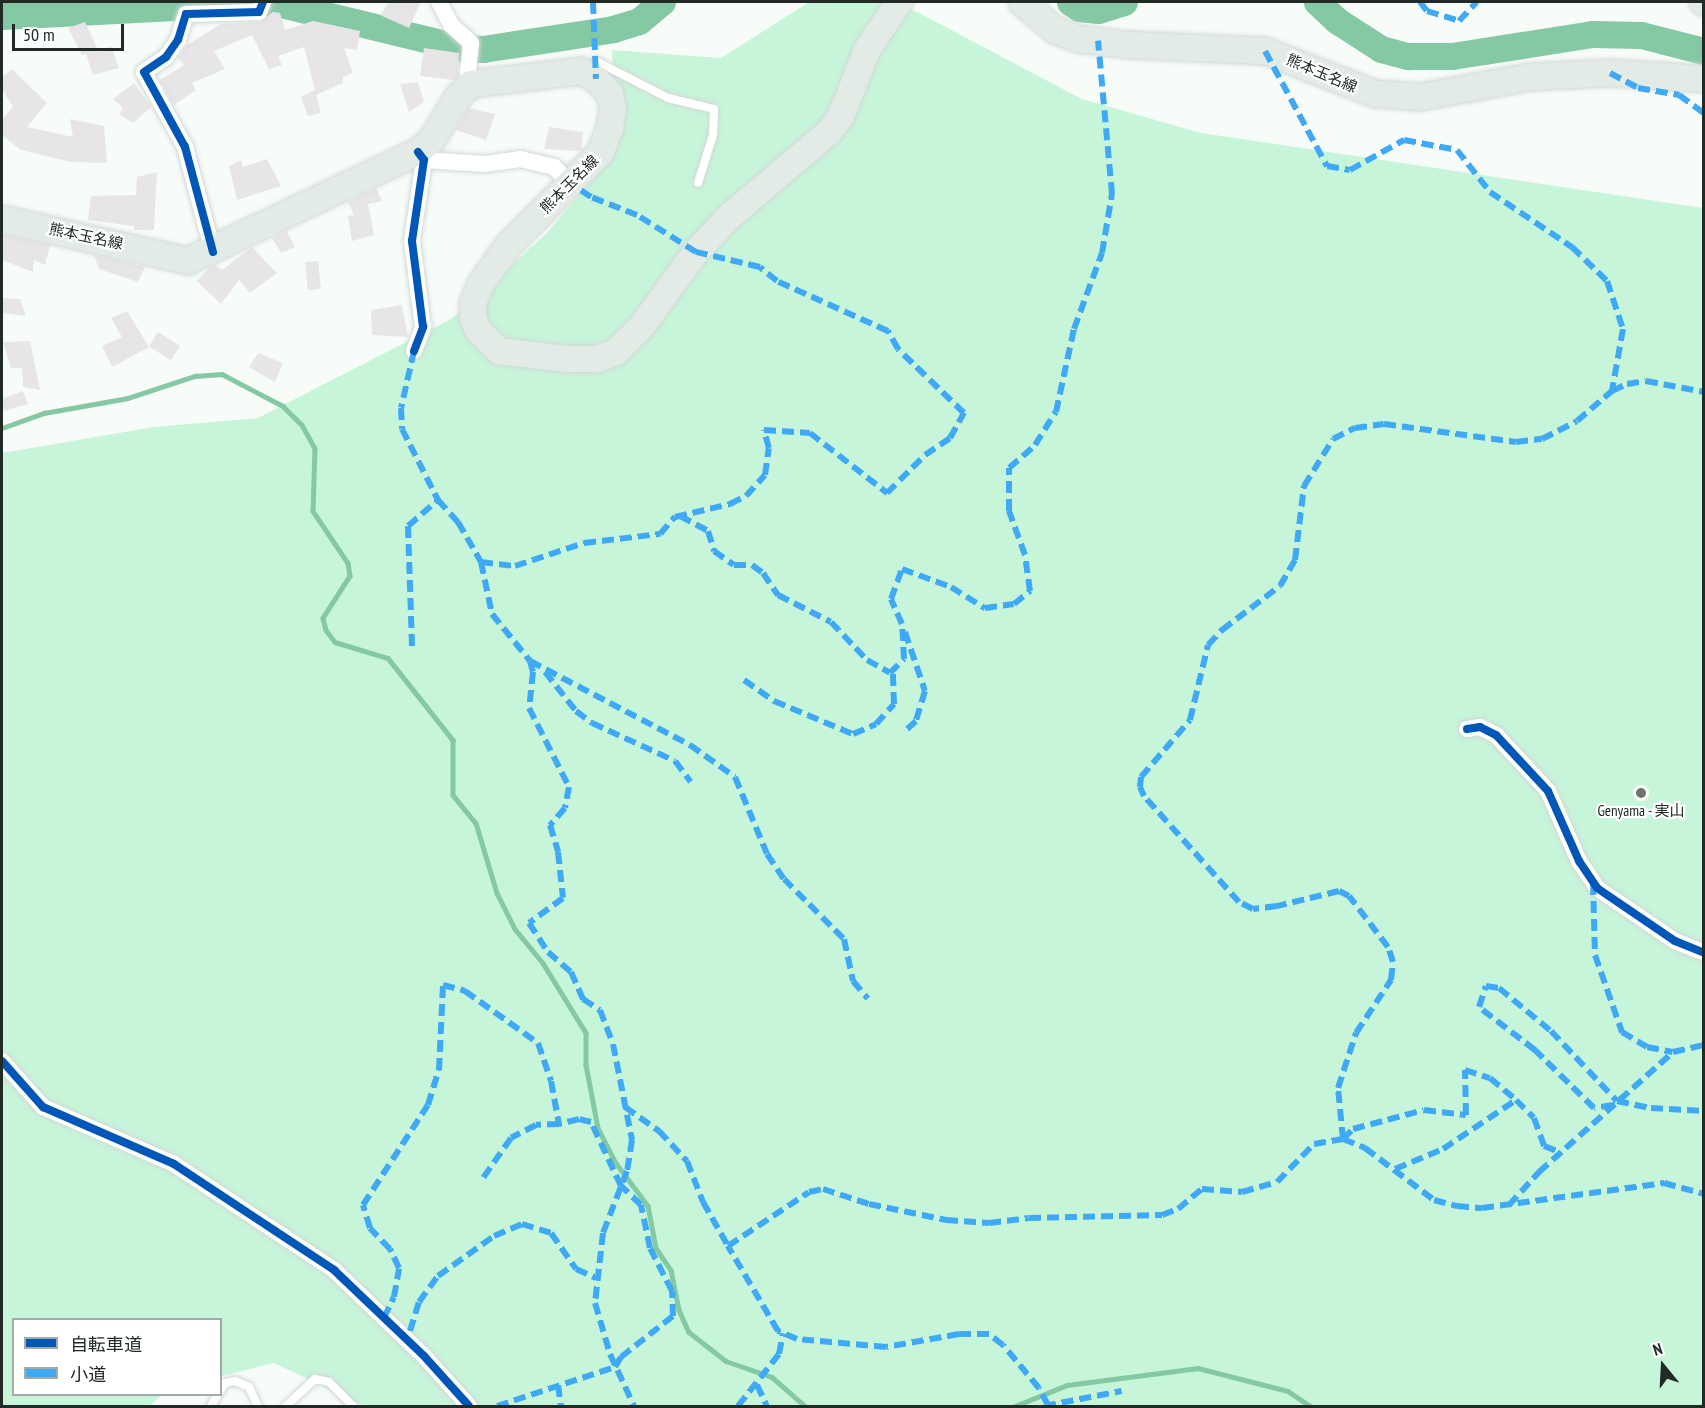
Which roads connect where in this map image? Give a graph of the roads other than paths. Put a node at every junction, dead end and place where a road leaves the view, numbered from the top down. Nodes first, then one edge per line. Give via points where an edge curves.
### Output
1 (439, 2) edge
2 (899, 2) edge
3 (1022, 2) edge
4 (262, 4) edge
5 (596, 61) dead end
6 (1704, 79) edge
7 (471, 84) junction
8 (421, 156) junction
9 (568, 183) junction
10 (699, 183) dead end
11 (2, 219) edge
12 (213, 252) junction
13 (414, 351) dead end
14 (1467, 729) dead end
15 (1704, 953) edge
16 (2, 1061) edge
17 (222, 1388) edge
18 (258, 1407) edge
19 (286, 1407) edge
20 (353, 1407) edge
21 (470, 1407) edge

1 - 7 street via 451,25 471,49
2 - 9 main road, 熊本玉名線 via 867,50 841,116 829,132 730,216 696,252 642,326 616,352 597,358 567,359 499,351 478,330 473,303 508,246
3 - 6 main road, 熊本玉名線 via 1055,30 1078,39 1265,51 1376,94 1421,97 1530,77 1599,74
4 - 12 street via 259,12 186,14 178,40 166,57 144,72 185,147
5 - 10 lane via 668,98 714,109 713,135
7 - 8 main road, 熊本玉名線 via 458,97
7 - 9 main road, 熊本玉名線 via 582,71 596,79 609,94 613,109 610,128 601,152
8 - 9 street via 485,164 520,159 554,167
8 - 12 main road, 熊本玉名線
8 - 13 street via 412,242 423,327
11 - 12 main road, 熊本玉名線 via 188,261
14 - 15 street via 1480,727 1496,735 1548,791 1579,861 1597,888 1675,941
16 - 21 street via 43,1107 174,1164 334,1270 424,1356
17 - 18 lane via 235,1381 249,1387
19 - 20 lane via 315,1379 329,1382

